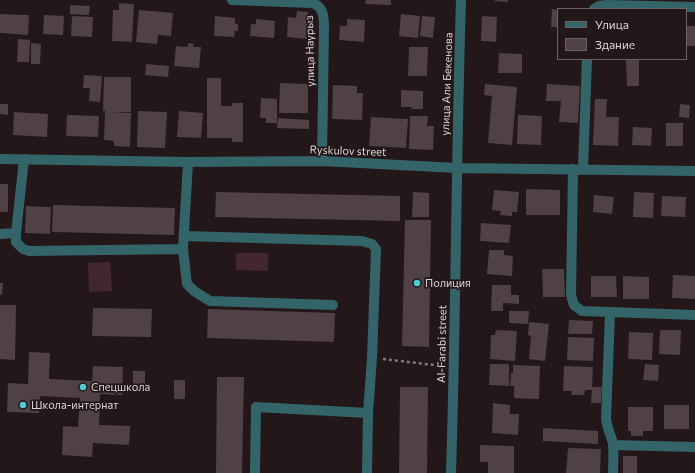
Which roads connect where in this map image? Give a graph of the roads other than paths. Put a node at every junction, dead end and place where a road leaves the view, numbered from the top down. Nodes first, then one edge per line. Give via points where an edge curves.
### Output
1 (232, 0) edge
2 (461, 0) edge
3 (695, 7) edge
4 (596, 8) edge
5 (587, 60) edge
6 (0, 159) edge
7 (24, 159) junction
8 (322, 161) junction
9 (188, 162) junction
10 (457, 168) junction
11 (578, 169) junction
12 (695, 171) edge
13 (16, 233) junction
14 (0, 234) edge
15 (184, 236) junction
16 (183, 248) junction
17 (333, 305) dead end
18 (610, 313) junction
19 (695, 315) edge
20 (368, 413) junction
21 (613, 445) junction
22 (695, 447) edge
23 (255, 473) edge
24 (368, 473) edge
25 (451, 473) edge
26 (613, 473) edge

1 - 8 street, улица Наурыз via 312,3 323,12
2 - 10 street, улица Али Бекенова
3 - 4 street via 607,5
5 - 11 street
6 - 7 street, Ryskulov street
7 - 9 street, Ryskulov street
7 - 13 street
8 - 9 street, Ryskulov street
8 - 10 street, Ryskulov street
9 - 15 street
10 - 11 street, Ryskulov street
10 - 25 street, Al-Farabi street
11 - 12 street, Ryskulov street
11 - 18 street via 571,295 574,305 582,311
13 - 14 street
13 - 16 street via 16,242 29,251
15 - 16 street
15 - 20 street via 362,240 372,244 377,254
16 - 17 street via 187,284 210,301
18 - 19 street
18 - 21 street via 606,427
20 - 23 street via 256,407
20 - 24 street
21 - 22 street
21 - 26 street

